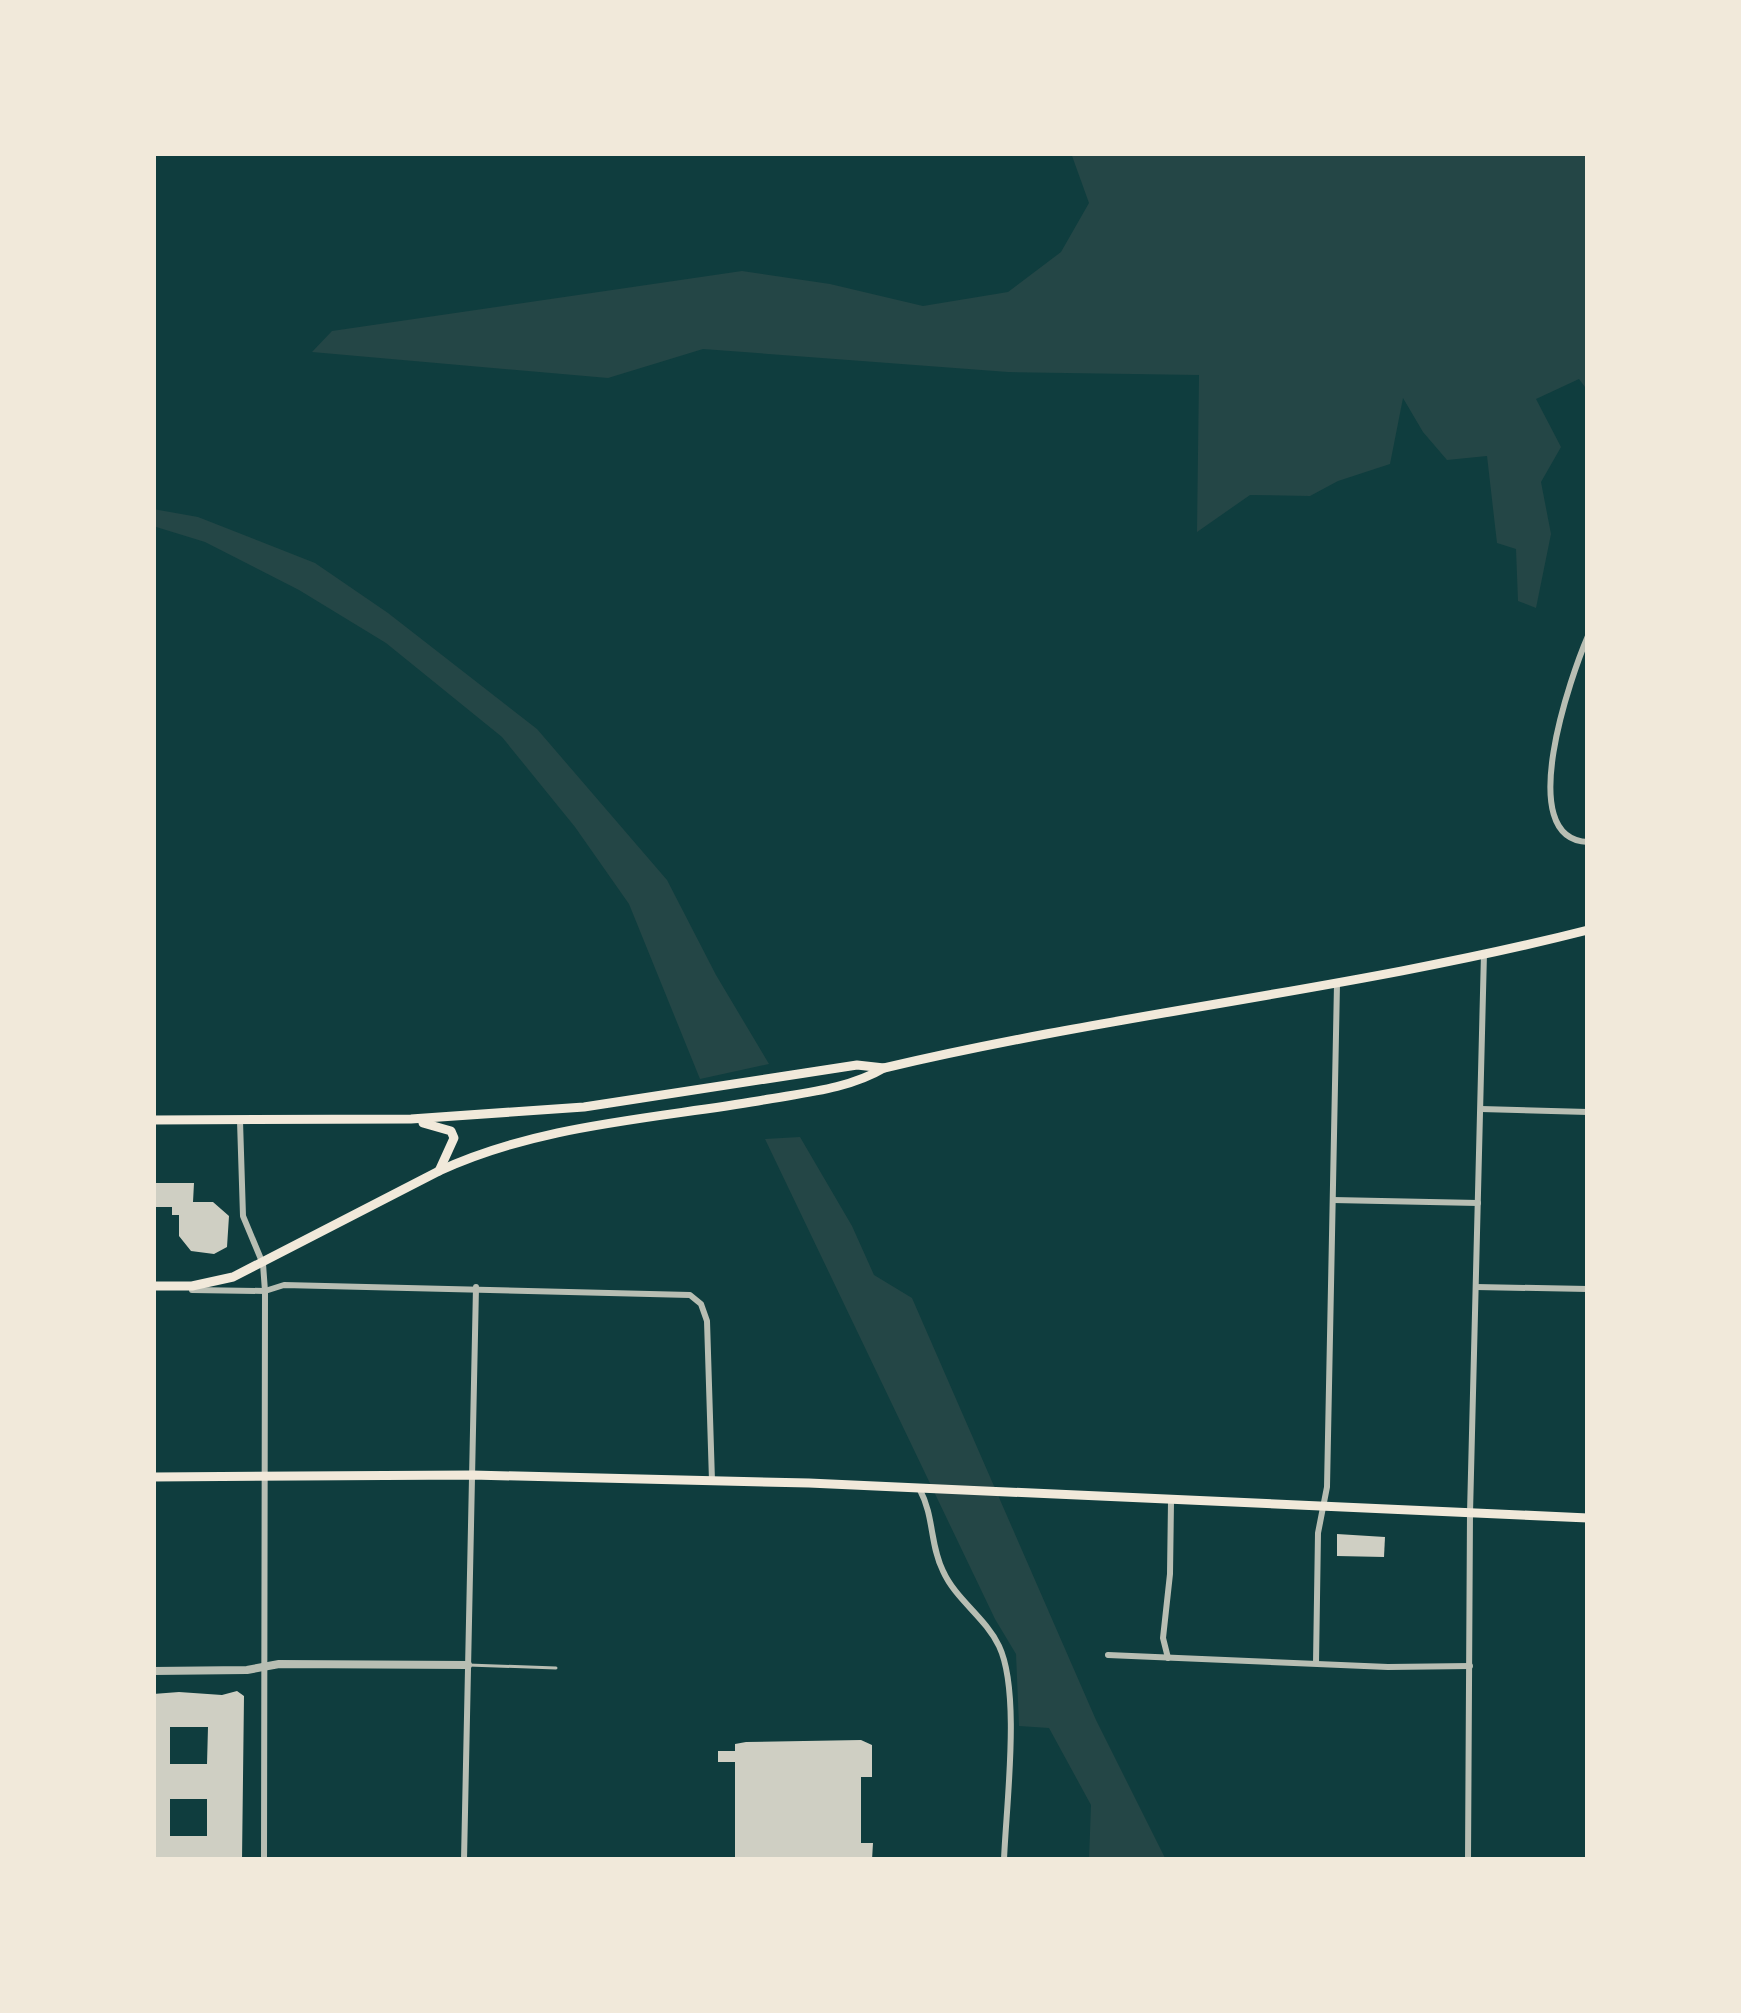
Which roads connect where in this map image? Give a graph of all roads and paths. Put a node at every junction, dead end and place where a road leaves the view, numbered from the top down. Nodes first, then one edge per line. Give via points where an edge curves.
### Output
1 (1588, 636) edge
2 (1588, 842) edge
3 (1587, 931) edge
4 (1484, 953) junction
5 (1337, 981) junction
6 (884, 1069) junction
7 (653, 1099) junction
8 (1481, 1108) junction
9 (1588, 1112) edge
10 (656, 1116) junction
11 (411, 1119) junction
12 (153, 1120) edge
13 (240, 1121) junction
14 (439, 1171) junction
15 (1333, 1200) junction
16 (1478, 1203) junction
17 (263, 1264) junction
18 (156, 1286) edge
19 (476, 1287) junction
20 (1476, 1287) junction
21 (1588, 1289) edge
22 (265, 1291) junction
23 (472, 1475) junction
24 (153, 1477) edge
25 (267, 1477) junction
26 (712, 1481) junction
27 (919, 1487) junction
28 (1171, 1502) junction
29 (1322, 1508) junction
30 (1470, 1513) junction
31 (1588, 1518) edge
32 (1108, 1655) dead end
33 (1168, 1658) junction
34 (1316, 1663) junction
35 (468, 1665) junction
36 (1470, 1666) junction
37 (266, 1668) junction
38 (556, 1668) dead end
39 (153, 1671) edge
40 (264, 1860) edge
41 (464, 1860) edge
42 (1004, 1860) edge
43 (1468, 1860) edge

1 - 2 street via 1554,746 1553,814 1571,839
3 - 4 main road
4 - 5 main road
4 - 8 street
5 - 6 main road
5 - 15 street
6 - 7 main road via 857,1066
6 - 10 main road via 807,1092
7 - 10 main road
7 - 11 main road
8 - 9 street
8 - 16 street
10 - 14 main road via 529,1139
11 - 13 main road
11 - 14 main road via 451,1131
12 - 13 main road
13 - 17 street via 243,1216
14 - 17 main road
15 - 16 street
15 - 29 street
16 - 20 street
17 - 18 main road via 212,1283
17 - 22 street
18 - 22 street
19 - 22 street
19 - 23 street
19 - 26 street via 697,1298 707,1321
20 - 21 street
20 - 30 street
22 - 25 street
23 - 25 main road
23 - 26 main road
23 - 35 street
24 - 25 main road
25 - 37 street
26 - 27 main road
27 - 28 main road
27 - 42 street via 946,1577 993,1635 1006,1668
28 - 29 main road
28 - 33 street
29 - 30 main road
29 - 34 street
30 - 31 main road
30 - 36 street
32 - 33 street
33 - 34 street
34 - 36 street
35 - 37 street
35 - 38 lane
35 - 41 street
36 - 43 street
37 - 39 street
37 - 40 street

